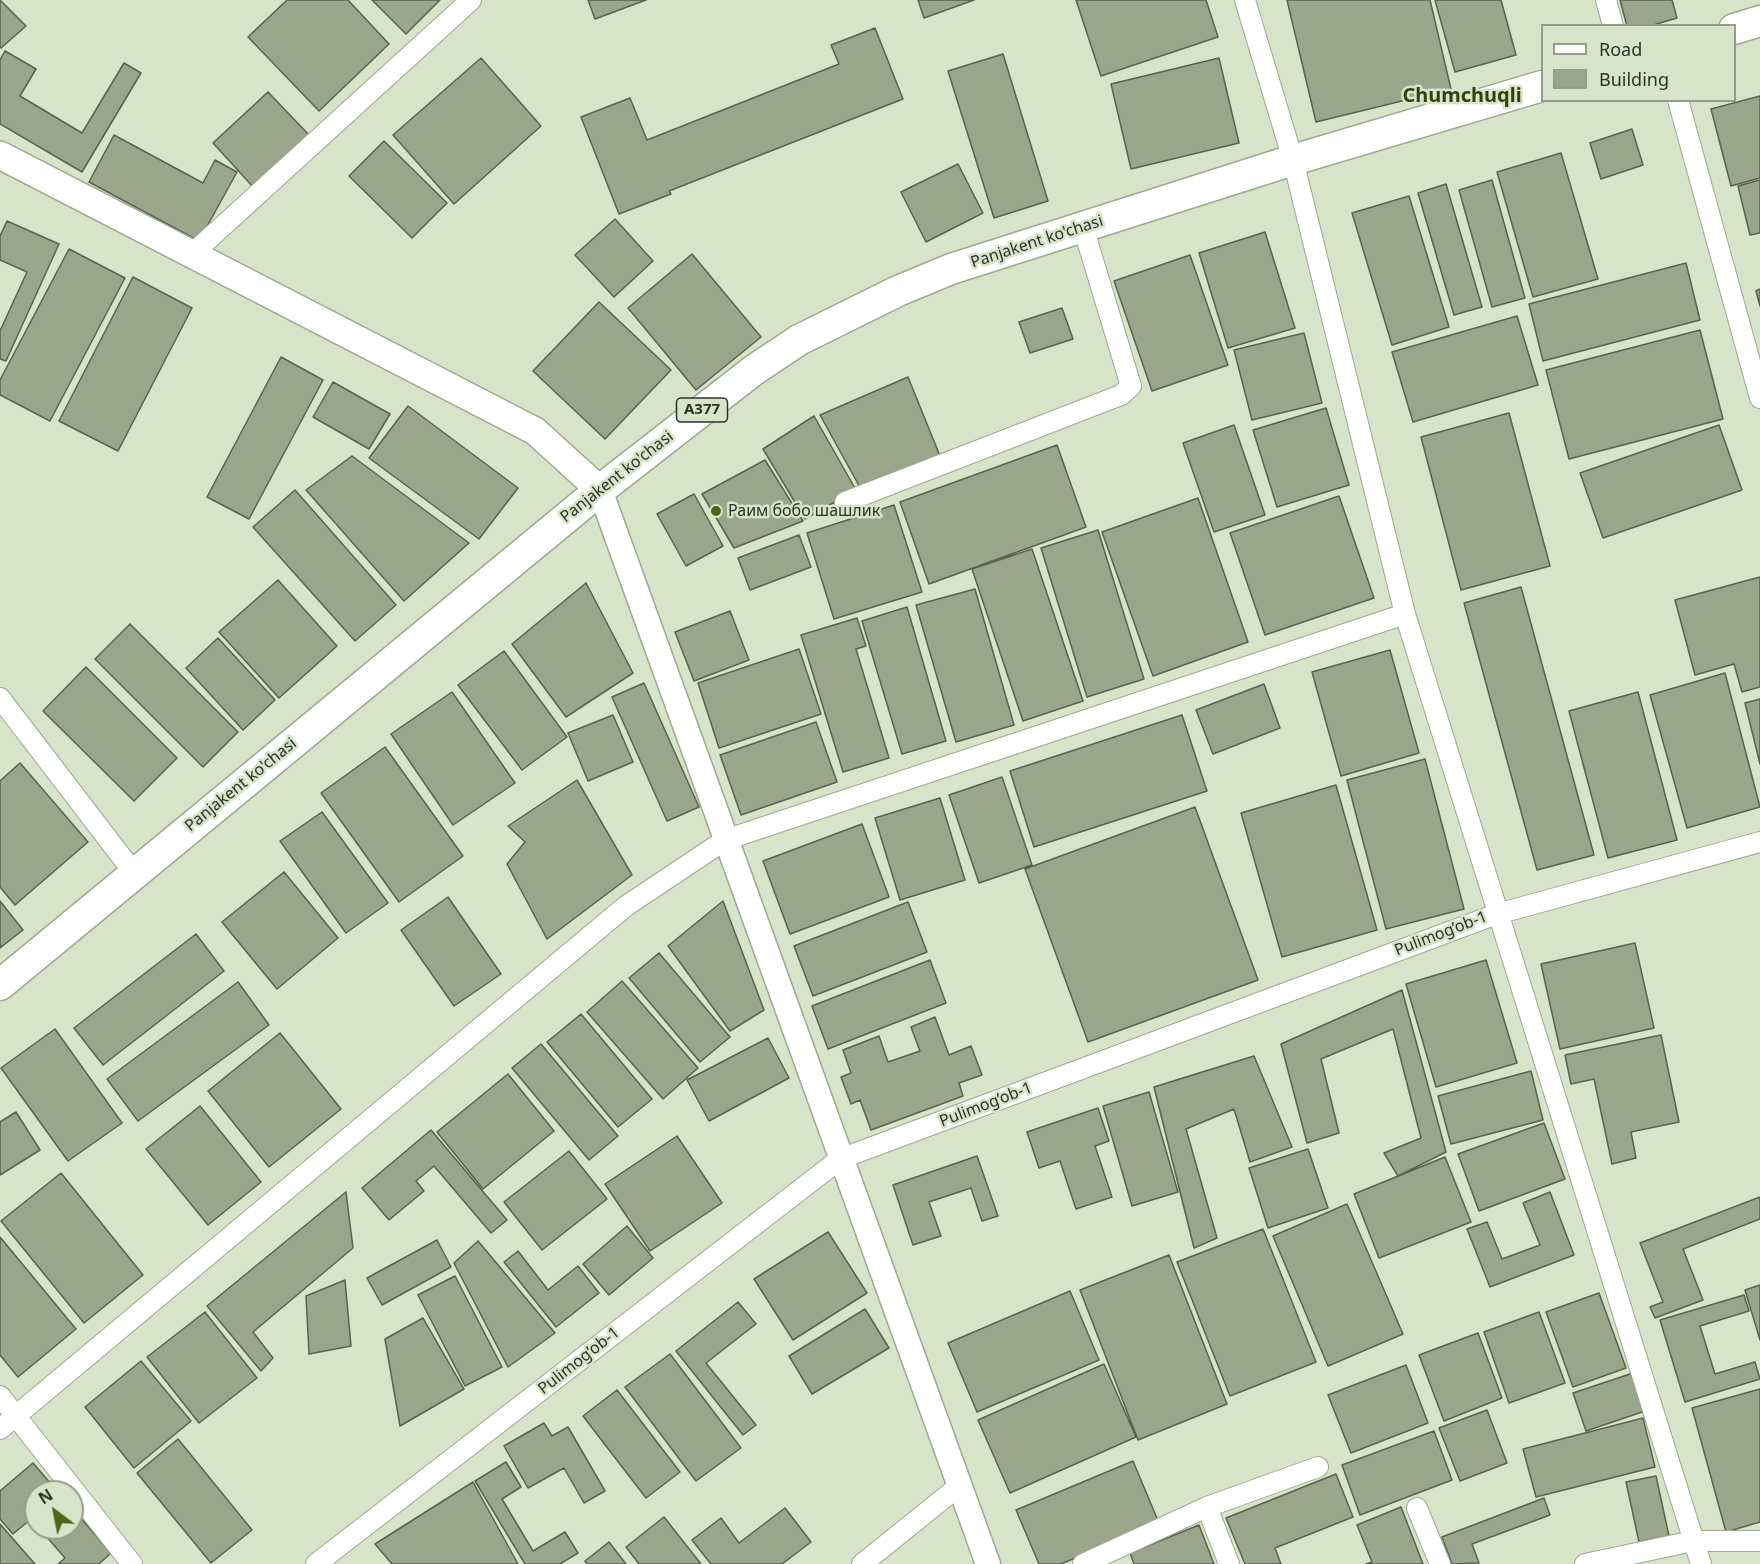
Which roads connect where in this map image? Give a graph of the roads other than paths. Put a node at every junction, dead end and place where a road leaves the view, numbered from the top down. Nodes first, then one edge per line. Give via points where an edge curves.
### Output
1 (471, 0) edge
2 (1245, 0) edge
3 (1606, 0) edge
4 (1760, 21) edge
5 (1612, 24) edge
6 (1736, 28) edge
7 (1541, 86) edge
8 (1679, 102) edge
9 (0, 155) edge
10 (1293, 160) junction
11 (1083, 227) junction
12 (192, 254) junction
13 (1760, 398) edge
14 (600, 490) junction
15 (845, 502) dead end
16 (1405, 614) junction
17 (0, 698) edge
18 (725, 840) junction
19 (1760, 842) edge
20 (134, 873) junction
21 (1497, 914) junction
22 (0, 985) edge
23 (840, 1159) junction
24 (0, 1396) edge
25 (16, 1416) junction
26 (0, 1429) edge
27 (1318, 1467) dead end
28 (959, 1486) junction
29 (1207, 1508) junction
30 (1417, 1508) dead end
31 (1693, 1541) junction
32 (1760, 1541) edge
33 (132, 1564) edge
34 (316, 1564) edge
35 (862, 1564) edge
36 (988, 1564) edge
37 (1083, 1564) edge
38 (1229, 1564) edge
39 (1440, 1564) edge
40 (1585, 1564) edge
41 (1701, 1564) edge

1 - 12 street
2 - 10 street
3 - 5 street
4 - 6 main road
7 - 10 main road, Panjakent ko'chasi / A377
8 - 13 street
9 - 12 main road
10 - 11 main road, Panjakent ko'chasi / A377
10 - 16 street
11 - 14 main road, Panjakent ko'chasi / A377 via 951,269 818,330 754,370
11 - 15 street via 1131,386 1121,395
12 - 14 main road via 535,431
14 - 18 street
14 - 20 main road, Panjakent ko'chasi / A377
16 - 18 street
16 - 21 street
17 - 20 street
18 - 23 street
18 - 25 street via 626,906
19 - 21 street, Pulimog’ob-1
20 - 22 main road, Panjakent ko'chasi / A377
21 - 23 street, Pulimog’ob-1
21 - 31 street
23 - 28 street
23 - 34 street, Pulimog’ob-1
24 - 25 street
25 - 26 street
25 - 33 street
27 - 29 street
28 - 35 street
28 - 36 street
29 - 37 street
29 - 38 street
30 - 39 street
31 - 32 street
31 - 40 street
31 - 41 street

